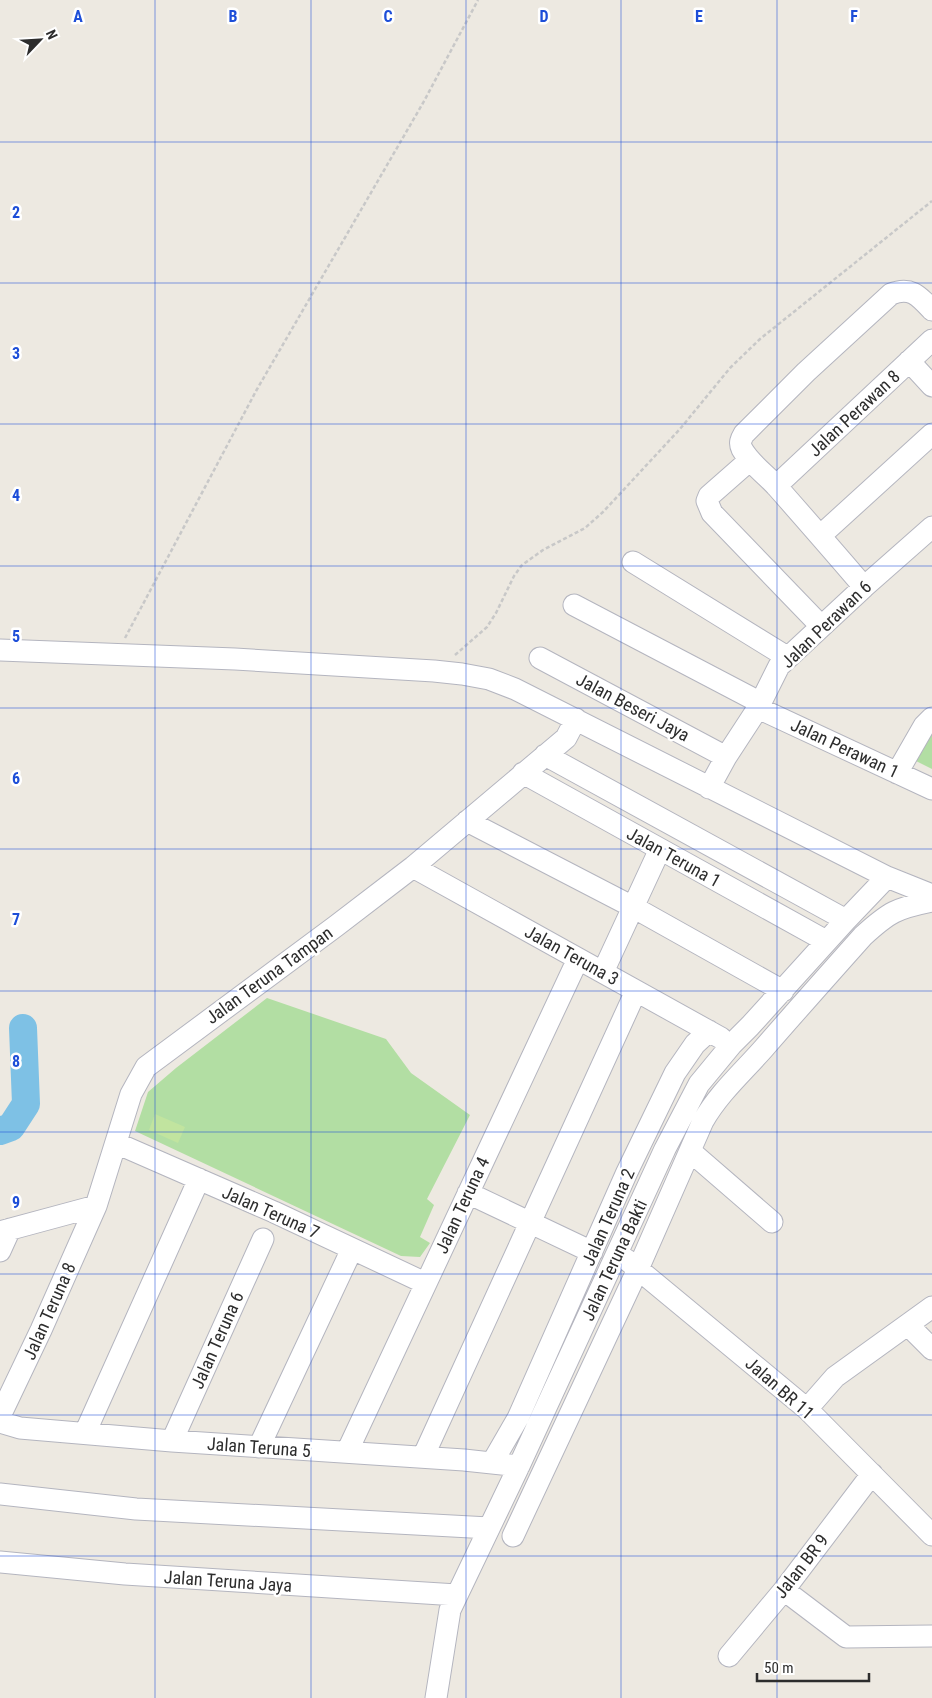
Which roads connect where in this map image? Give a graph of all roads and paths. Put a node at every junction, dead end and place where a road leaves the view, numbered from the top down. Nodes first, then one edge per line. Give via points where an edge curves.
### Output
1 (478, 0) edge
2 (932, 201) edge
3 (932, 310) edge
4 (932, 340) edge
5 (909, 361) junction
6 (932, 386) edge
7 (932, 434) edge
8 (747, 455) junction
9 (776, 486) junction
10 (932, 527) edge
11 (820, 536) junction
12 (633, 562) dead end
13 (864, 587) junction
14 (574, 605) dead end
15 (821, 626) junction
16 (0, 650) edge
17 (116, 655) junction
18 (787, 657) junction
19 (540, 658) dead end
20 (434, 671) junction
21 (760, 705) junction
22 (932, 718) edge
23 (576, 719) junction
24 (545, 755) junction
25 (726, 758) junction
26 (522, 773) junction
27 (897, 773) junction
28 (709, 788) junction
29 (932, 789) edge
30 (467, 821) junction
31 (660, 849) junction
32 (413, 867) junction
33 (887, 877) junction
34 (932, 895) edge
35 (932, 901) edge
36 (633, 907) junction
37 (846, 920) junction
38 (826, 941) junction
39 (578, 959) junction
40 (603, 972) junction
41 (783, 990) junction
42 (636, 991) junction
43 (709, 1031) junction
44 (732, 1044) junction
45 (116, 1143) junction
46 (690, 1151) junction
47 (199, 1179) junction
48 (468, 1193) junction
49 (96, 1206) junction
50 (530, 1222) junction
51 (772, 1222) dead end
52 (5, 1230) edge
53 (263, 1239) dead end
54 (352, 1249) junction
55 (0, 1252) edge
56 (592, 1252) junction
57 (617, 1252) junction
58 (638, 1269) junction
59 (425, 1283) junction
60 (932, 1308) edge
61 (908, 1325) junction
62 (932, 1349) edge
63 (807, 1409) junction
64 (0, 1416) edge
65 (0, 1422) edge
66 (85, 1433) junction
67 (172, 1441) junction
68 (260, 1447) junction
69 (347, 1452) junction
70 (423, 1457) junction
71 (492, 1463) junction
72 (519, 1466) junction
73 (872, 1474) junction
74 (0, 1494) edge
75 (489, 1528) junction
76 (932, 1535) edge
77 (513, 1536) dead end
78 (0, 1562) edge
79 (784, 1590) junction
80 (457, 1595) junction
81 (932, 1636) edge
82 (729, 1656) dead end
83 (436, 1698) edge

1 - 17 path via 423,103 256,391
2 - 20 path via 760,339 730,368 680,430 603,512 585,528 522,565 487,627
3 - 8 street via 910,292 900,290 891,294 744,434 740,445
4 - 5 street, Jalan Perawan 8
5 - 6 street
5 - 9 street, Jalan Perawan 8
7 - 11 street
8 - 9 street
8 - 15 street via 709,496 706,501 708,507
9 - 11 street
10 - 13 street, Jalan Perawan 6
11 - 13 street
12 - 18 street
13 - 15 street, Jalan Perawan 6
14 - 21 street, Jalan Perawan 1
15 - 18 street, Jalan Perawan 6
16 - 17 street
17 - 20 street
18 - 21 street, Jalan Perawan 6
19 - 25 street, Jalan Beseri Jaya
20 - 23 street via 490,679
21 - 25 street, Jalan Perawan 6
21 - 27 street, Jalan Perawan 1
22 - 27 street
23 - 24 street, Jalan Teruna Tampan via 566,738
23 - 28 street
24 - 26 street, Jalan Teruna Tampan
24 - 37 street
25 - 28 street, Jalan Perawan 6
26 - 30 street, Jalan Teruna Tampan
26 - 31 street, Jalan Teruna 1
27 - 29 street, Jalan Perawan 1
28 - 33 street
30 - 32 street, Jalan Teruna Tampan
30 - 36 street
31 - 36 street
31 - 38 street, Jalan Teruna 1
32 - 39 street, Jalan Teruna 3
32 - 45 street, Jalan Teruna Tampan via 146,1067 131,1094
33 - 34 street
33 - 37 street, Jalan Teruna Bakti
35 - 46 street via 894,911 863,936 712,1105
36 - 40 street
36 - 41 street
37 - 38 street, Jalan Teruna Bakti
38 - 41 street, Jalan Teruna Bakti
39 - 40 street, Jalan Teruna 3
39 - 48 street, Jalan Teruna 4
40 - 42 street, Jalan Teruna 3
41 - 44 street, Jalan Teruna Bakti
42 - 43 street, Jalan Teruna 3
42 - 50 street
43 - 44 street, Jalan Teruna 3
43 - 56 street, Jalan Teruna 2 via 674,1073
44 - 57 street, Jalan Teruna Bakti via 699,1084
45 - 47 street, Jalan Teruna 7
45 - 49 street, Jalan Teruna Tampan
46 - 51 street
46 - 58 street
47 - 54 street, Jalan Teruna 7
47 - 66 street
48 - 50 street
48 - 59 street, Jalan Teruna 4
49 - 52 street
49 - 64 street, Jalan Teruna 8
50 - 56 street
50 - 70 street
52 - 55 street
53 - 67 street, Jalan Teruna 6
54 - 59 street, Jalan Teruna 7
54 - 68 street
56 - 71 street, Jalan Teruna 2 via 518,1418
57 - 58 street, Jalan BR 11
57 - 72 street, Jalan Teruna Bakti
58 - 63 street, Jalan BR 11
58 - 77 street
59 - 69 street, Jalan Teruna 4
60 - 61 street
61 - 62 street
61 - 63 street via 835,1377
63 - 73 street, Jalan BR 11
65 - 66 street, Jalan Teruna 5 via 20,1428
66 - 67 street, Jalan Teruna 5
67 - 68 street, Jalan Teruna 5
68 - 69 street, Jalan Teruna 5
69 - 70 street, Jalan Teruna 5
70 - 71 street, Jalan Teruna 5
71 - 72 street, Jalan Teruna 5
72 - 75 street, Jalan Teruna Bakti
73 - 76 street, Jalan BR 11
73 - 79 street, Jalan BR 9
74 - 75 street via 136,1509
75 - 80 street, Jalan Teruna Bakti
78 - 80 street, Jalan Teruna Jaya
79 - 81 street via 846,1637
79 - 82 street, Jalan BR 9
80 - 83 street, Jalan Teruna Bakti via 450,1610

